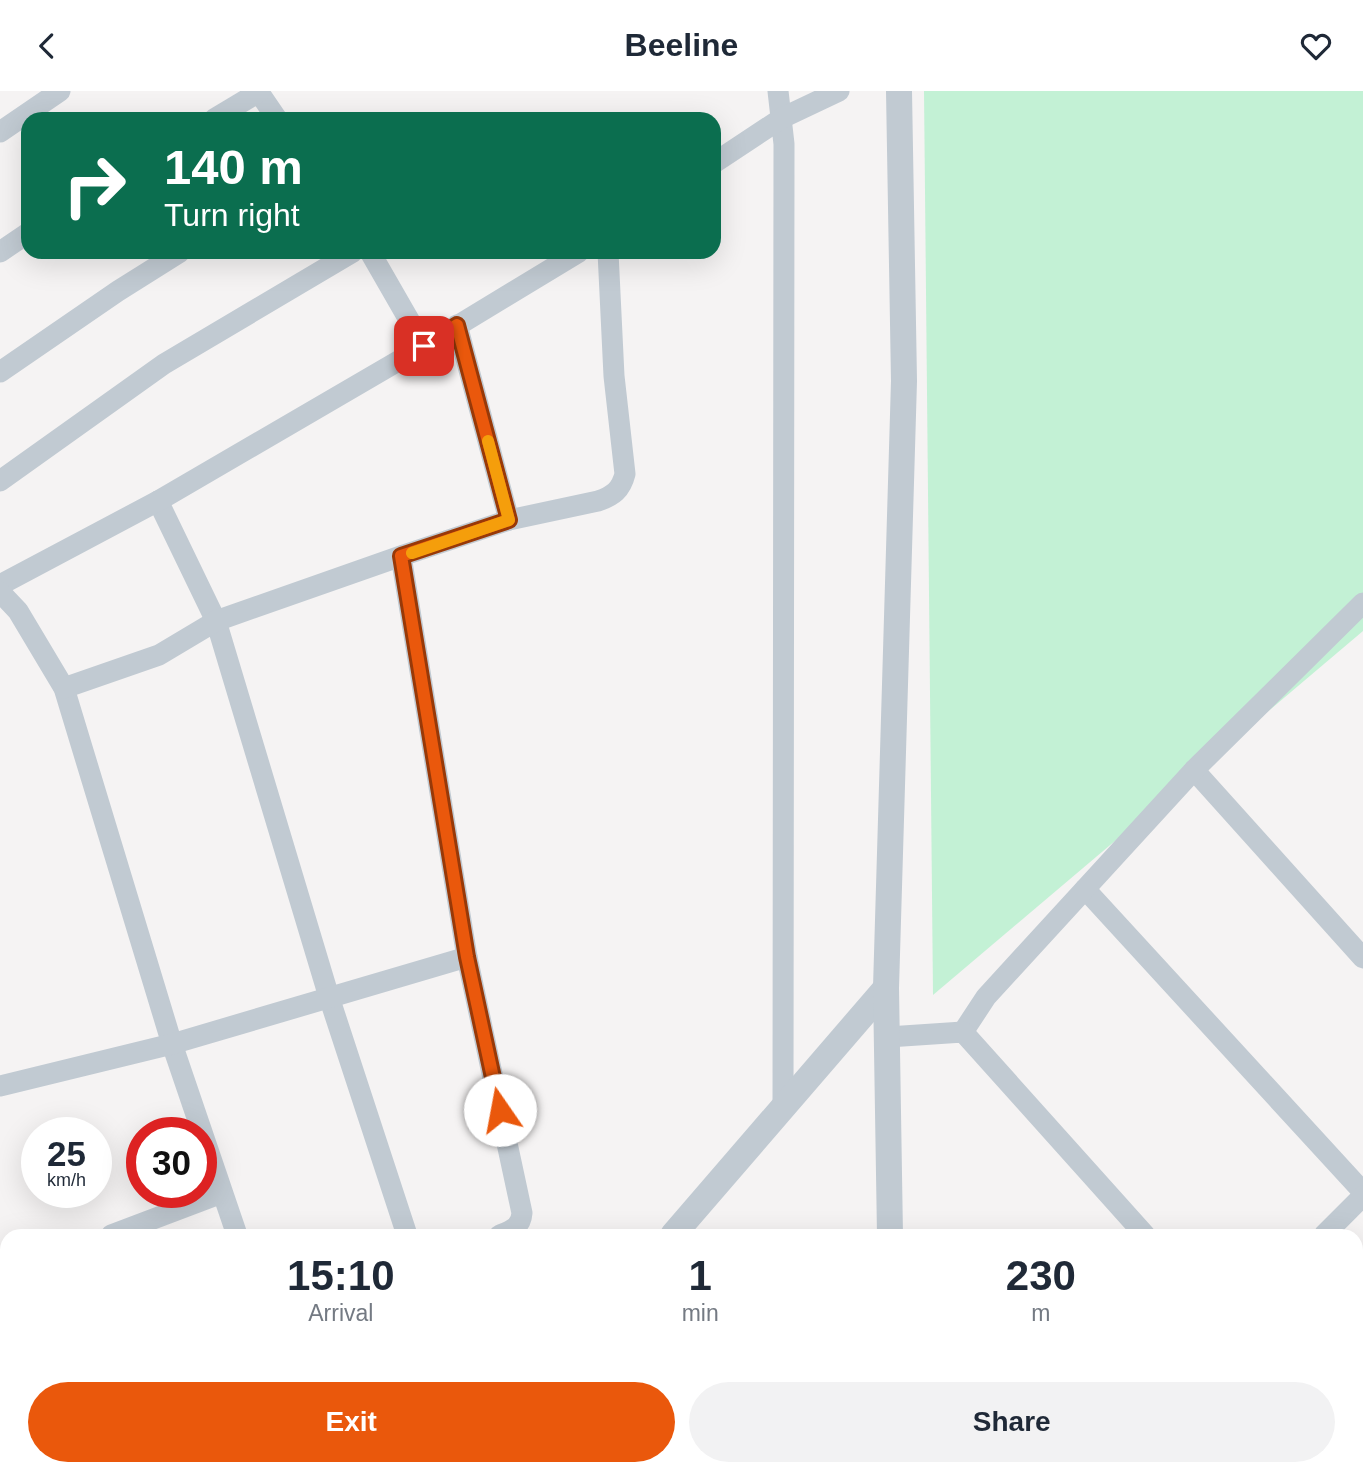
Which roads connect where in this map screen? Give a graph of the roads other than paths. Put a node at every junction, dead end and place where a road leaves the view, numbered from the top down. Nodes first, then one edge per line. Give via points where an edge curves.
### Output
1 (60, 91) edge
2 (778, 91) edge
3 (839, 91) edge
4 (899, 91) edge
5 (258, 92) edge
6 (29, 112) edge
7 (225, 112) edge
8 (272, 112) edge
9 (21, 118) edge
10 (782, 118) junction
11 (0, 132) edge
12 (721, 158) edge
13 (21, 238) edge
14 (0, 252) edge
15 (169, 259) edge
16 (341, 259) edge
17 (374, 259) edge
18 (567, 259) edge
19 (608, 259) edge
20 (457, 325) junction
21 (424, 346) junction
22 (0, 372) edge
23 (0, 481) edge
24 (158, 501) junction
25 (509, 520) junction
26 (401, 556) junction
27 (0, 585) edge
28 (0, 591) edge
29 (1363, 603) edge
30 (216, 621) junction
31 (64, 688) junction
32 (1194, 770) junction
33 (1085, 889) junction
34 (467, 957) junction
35 (1363, 958) edge
36 (886, 988) junction
37 (329, 997) junction
38 (963, 1032) junction
39 (888, 1037) junction
40 (173, 1044) junction
41 (0, 1086) edge
42 (783, 1107) junction
43 (222, 1193) junction
44 (1363, 1194) edge
45 (127, 1229) edge
46 (235, 1229) edge
47 (405, 1229) edge
48 (513, 1229) edge
49 (678, 1229) edge
50 (890, 1229) edge
51 (1140, 1229) edge
52 (1330, 1229) edge

1 - 6 street
2 - 10 street
3 - 10 street
4 - 36 street via 904,381
5 - 7 street
5 - 8 street
9 - 11 street
10 - 12 street
10 - 42 street
13 - 14 street
15 - 22 street
16 - 23 street via 164,364
17 - 21 street
18 - 20 street
19 - 25 street via 623,483 598,501
20 - 21 street
20 - 25 street
21 - 24 street
24 - 27 street
24 - 30 street
25 - 26 street
26 - 30 street
26 - 34 street
28 - 31 street via 18,611
29 - 32 street
30 - 31 street via 159,655
30 - 37 street
31 - 40 street
32 - 33 street
32 - 35 street
33 - 38 street via 986,997
33 - 44 street
34 - 37 street
34 - 48 street via 522,1213
36 - 39 street
36 - 42 street
37 - 40 street
37 - 47 street
38 - 39 street
38 - 51 street
39 - 50 street
40 - 41 street
40 - 43 street
42 - 49 street
43 - 45 street
43 - 46 street
44 - 52 street

